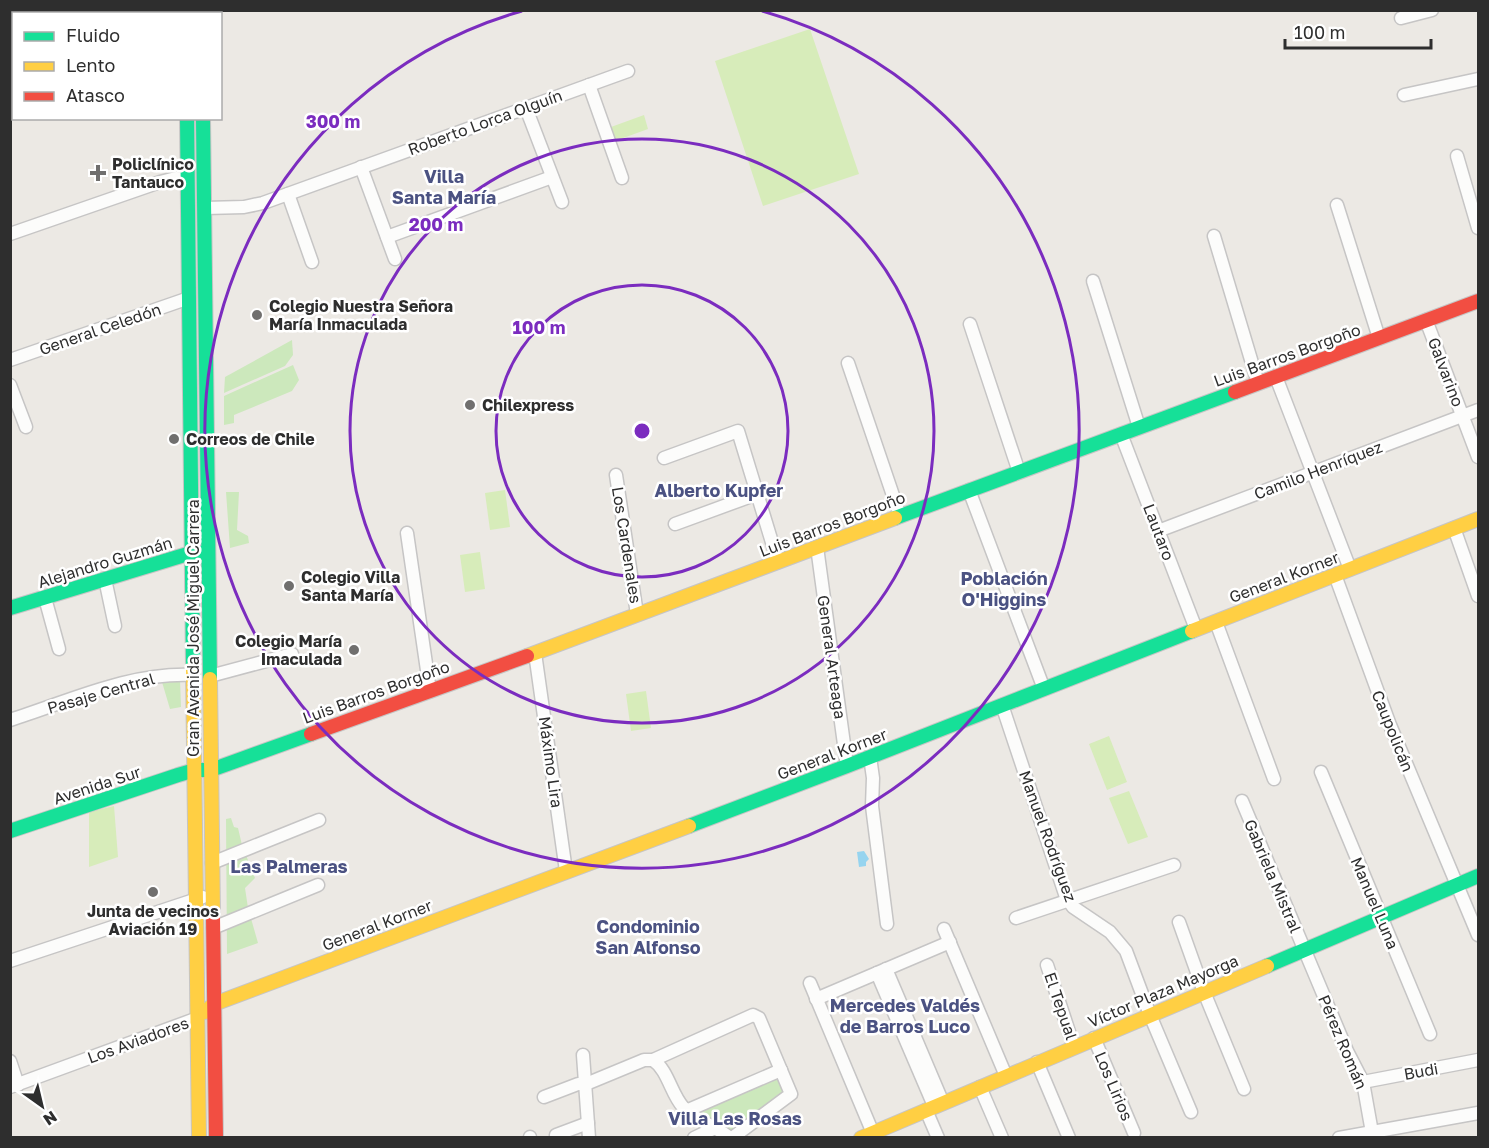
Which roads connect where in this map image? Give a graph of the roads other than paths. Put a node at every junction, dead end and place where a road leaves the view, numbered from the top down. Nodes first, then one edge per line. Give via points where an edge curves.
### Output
1 (1432, 10) edge
2 (1401, 18) dead end
3 (628, 71) dead end
4 (1479, 78) edge
5 (589, 85) junction
6 (1404, 95) dead end
7 (526, 108) junction
8 (187, 120) edge
9 (204, 120) edge
10 (1456, 156) dead end
11 (361, 167) junction
12 (552, 177) junction
13 (622, 178) dead end
14 (188, 179) junction
15 (288, 194) junction
16 (562, 202) dead end
17 (1337, 205) dead end
18 (205, 208) junction
19 (1479, 228) edge
20 (10, 234) edge
21 (387, 237) junction
22 (1214, 237) dead end
23 (395, 259) dead end
24 (312, 262) dead end
25 (1093, 281) dead end
26 (189, 298) junction
27 (1479, 301) edge
28 (1426, 320) junction
29 (970, 324) dead end
30 (1379, 338) junction
31 (10, 360) edge
32 (848, 363) dead end
33 (1276, 377) junction
34 (1258, 383) junction
35 (10, 385) edge
36 (1479, 410) edge
37 (1462, 416) junction
38 (26, 427) dead end
39 (1138, 427) junction
40 (1121, 434) junction
41 (1479, 457) edge
42 (664, 458) dead end
43 (1019, 472) junction
44 (1312, 472) junction
45 (616, 475) dead end
46 (969, 490) junction
47 (757, 494) junction
48 (900, 516) junction
49 (1479, 519) edge
50 (675, 524) dead end
51 (1454, 528) junction
52 (1158, 531) junction
53 (407, 533) dead end
54 (817, 547) junction
55 (191, 553) junction
56 (209, 553) junction
57 (778, 562) junction
58 (1350, 569) junction
59 (1335, 575) junction
60 (105, 579) junction
61 (1479, 596) edge
62 (45, 598) junction
63 (10, 608) edge
64 (638, 614) junction
65 (1216, 622) junction
66 (115, 626) dead end
67 (1196, 629) junction
68 (59, 648) dead end
69 (535, 653) junction
70 (292, 654) dead end
71 (193, 675) junction
72 (210, 676) junction
73 (1044, 689) junction
74 (430, 691) junction
75 (1002, 705) junction
76 (10, 720) edge
77 (870, 757) junction
78 (847, 766) junction
79 (195, 770) junction
80 (211, 770) junction
81 (1320, 772) dead end
82 (1274, 779) dead end
83 (1242, 801) dead end
84 (319, 820) dead end
85 (10, 831) edge
86 (212, 864) junction
87 (1174, 865) dead end
88 (566, 872) junction
89 (1479, 876) edge
90 (318, 885) dead end
91 (1458, 885) junction
92 (213, 896) junction
93 (197, 897) junction
94 (1068, 901) junction
95 (1016, 918) dead end
96 (1381, 918) junction
97 (1179, 922) dead end
98 (887, 924) dead end
99 (213, 928) junction
100 (944, 929) dead end
101 (1479, 935) edge
102 (950, 942) junction
103 (1304, 950) junction
104 (10, 961) edge
105 (1047, 965) dead end
106 (882, 971) junction
107 (810, 983) dead end
108 (1204, 992) junction
109 (816, 999) junction
110 (214, 1004) junction
111 (1150, 1015) junction
112 (198, 1018) junction
113 (1430, 1034) dead end
114 (1094, 1038) junction
115 (1074, 1047) junction
116 (584, 1055) dead end
117 (10, 1060) edge
118 (653, 1060) junction
119 (1479, 1060) edge
120 (1037, 1062) junction
121 (781, 1070) junction
122 (1006, 1076) junction
123 (1363, 1082) junction
124 (586, 1084) junction
125 (14, 1086) edge
126 (980, 1087) junction
127 (1244, 1089) dead end
128 (544, 1096) dead end
129 (934, 1106) junction
130 (686, 1111) junction
131 (1191, 1112) dead end
132 (1479, 1113) edge
133 (588, 1123) junction
134 (715, 1128) junction
135 (1134, 1133) dead end
136 (556, 1135) dead end
137 (1372, 1135) edge
138 (870, 1136) edge
139 (199, 1137) edge
140 (216, 1137) edge
141 (589, 1137) edge
142 (694, 1137) edge
143 (731, 1137) edge
144 (938, 1137) edge
145 (1002, 1137) edge
146 (1070, 1137) edge
147 (1339, 1137) edge

1 - 2 street
3 - 5 street, Roberto Lorca Olguín
4 - 6 street
5 - 7 street, Roberto Lorca Olguín
5 - 13 street
7 - 11 street, Roberto Lorca Olguín
7 - 12 street
8 - 14 street, Gran Avenida José Miguel Carrera
9 - 18 street, Gran Avenida José Miguel Carrera
10 - 19 street
11 - 15 street, Roberto Lorca Olguín
11 - 21 street
12 - 16 street
12 - 21 street
14 - 20 street via 160,182
14 - 26 street, Gran Avenida José Miguel Carrera
15 - 18 street, Roberto Lorca Olguín via 251,206
15 - 24 street
17 - 30 street
18 - 56 street, Gran Avenida José Miguel Carrera
21 - 23 street
22 - 34 street
25 - 39 street
26 - 31 street, General Celedón
26 - 55 street, Gran Avenida José Miguel Carrera
27 - 28 street, Luis Barros Borgoño
28 - 30 street, Luis Barros Borgoño
28 - 37 street, Galvarino
29 - 43 street
30 - 33 street, Luis Barros Borgoño
32 - 48 street
33 - 34 street, Luis Barros Borgoño
33 - 44 street
34 - 39 street, Luis Barros Borgoño
35 - 38 street
36 - 37 street, Camilo Henríquez
37 - 41 street, Galvarino
37 - 44 street, Camilo Henríquez
39 - 40 street, Luis Barros Borgoño
40 - 43 street, Luis Barros Borgoño
40 - 52 street, Lautaro
42 - 47 street via 738,431
43 - 46 street, Luis Barros Borgoño
44 - 52 street, Camilo Henríquez
44 - 58 street
45 - 64 street, Los Cardenales
46 - 48 street, Luis Barros Borgoño
46 - 73 street
47 - 50 street
47 - 57 street
48 - 54 street, Luis Barros Borgoño
49 - 51 street, General Korner
51 - 58 street, General Korner
51 - 61 street
52 - 67 street, Lautaro
53 - 74 street
54 - 57 street, Luis Barros Borgoño
54 - 78 street, General Arteaga
55 - 56 street, Alejandro Guzmán
55 - 60 street, Alejandro Guzmán
55 - 71 street, Gran Avenida José Miguel Carrera
56 - 72 street, Gran Avenida José Miguel Carrera
57 - 64 street, Luis Barros Borgoño
58 - 59 street, General Korner
59 - 65 street, General Korner
59 - 91 street, Caupolicán via 1390,725
60 - 62 street, Alejandro Guzmán
60 - 66 street
62 - 63 street, Alejandro Guzmán
62 - 68 street
64 - 69 street, Luis Barros Borgoño
65 - 67 street, General Korner
65 - 82 street
67 - 73 street, General Korner
69 - 74 street, Luis Barros Borgoño
69 - 88 street, Máximo Lira
70 - 72 street
71 - 76 street, Pasaje Central via 139,679
71 - 79 street, Gran Avenida José Miguel Carrera
72 - 80 street, Gran Avenida José Miguel Carrera
73 - 75 street, General Korner
74 - 80 street, Luis Barros Borgoño
75 - 77 street, General Korner
75 - 94 street, Manuel Rodríguez
77 - 78 street, General Korner
77 - 98 street
78 - 88 street, General Korner
79 - 80 street, Luis Barros Borgoño
79 - 85 street, Avenida Sur
79 - 93 street, Gran Avenida José Miguel Carrera
80 - 86 street, Gran Avenida José Miguel Carrera
81 - 96 street, Manuel Luna
83 - 103 street, Gabriela Mistral
84 - 86 street
86 - 92 street, Gran Avenida José Miguel Carrera
87 - 94 street
88 - 110 street, General Korner
89 - 91 street, Víctor Plaza Mayorga
90 - 99 street
91 - 96 street, Víctor Plaza Mayorga
91 - 101 street, Caupolicán
92 - 93 street
92 - 99 street, Gran Avenida José Miguel Carrera
93 - 104 street
93 - 112 street, Gran Avenida José Miguel Carrera
94 - 95 street
94 - 111 street, Manuel Rodríguez via 1122,944
96 - 103 street, Víctor Plaza Mayorga
96 - 113 street, Manuel Luna
97 - 108 street
99 - 110 street, Gran Avenida José Miguel Carrera
100 - 102 street
102 - 106 street
102 - 122 street
103 - 108 street, Víctor Plaza Mayorga
103 - 123 street, Pérez Román
105 - 115 street, El Tepual
106 - 109 street
106 - 129 street
107 - 109 street
108 - 111 street, Víctor Plaza Mayorga
108 - 127 street
109 - 138 street
110 - 112 street, General Korner
110 - 140 street, Gran Avenida José Miguel Carrera
111 - 114 street, Víctor Plaza Mayorga
111 - 131 street, Manuel Rodríguez
112 - 125 street, Los Aviadores
112 - 139 street, Gran Avenida José Miguel Carrera
114 - 115 street, Víctor Plaza Mayorga
114 - 135 street, Los Lirios
115 - 120 street, Víctor Plaza Mayorga
116 - 124 street
117 - 125 street
118 - 121 street via 756,1015
118 - 124 street via 644,1060
118 - 130 street
119 - 123 street, Budi
120 - 122 street, Víctor Plaza Mayorga
120 - 146 street
121 - 130 street
121 - 143 street via 791,1094
122 - 126 street, Víctor Plaza Mayorga
123 - 137 street, Pérez Román
124 - 128 street
124 - 133 street
126 - 129 street, Víctor Plaza Mayorga
126 - 145 street
129 - 138 street, Víctor Plaza Mayorga
129 - 144 street
130 - 134 street
132 - 137 street
133 - 136 street
133 - 141 street
134 - 142 street
134 - 143 street
137 - 147 street

